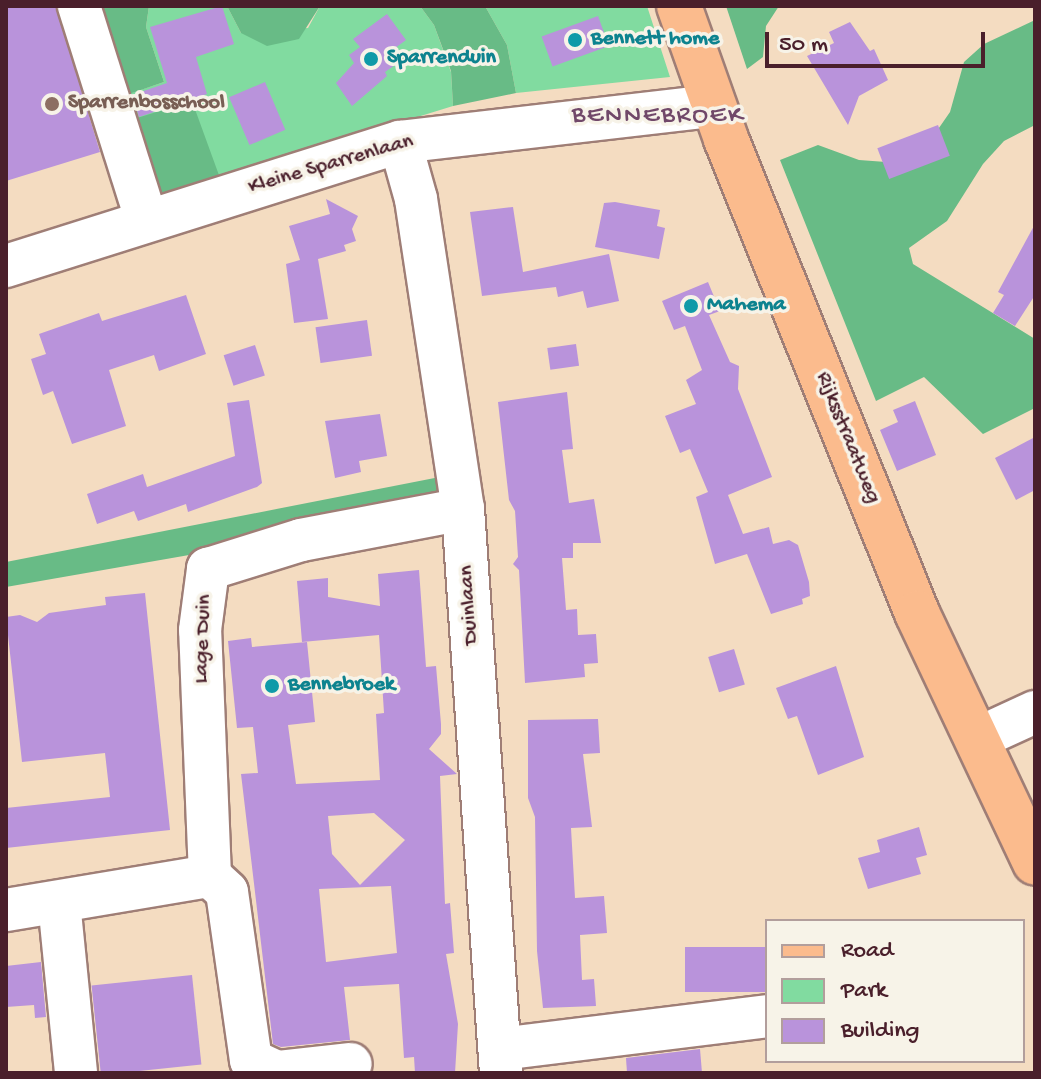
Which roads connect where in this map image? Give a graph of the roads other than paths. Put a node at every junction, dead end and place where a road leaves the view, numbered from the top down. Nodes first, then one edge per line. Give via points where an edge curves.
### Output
1 (79, 6) edge
2 (679, 6) edge
3 (713, 106) junction
4 (400, 142) junction
5 (146, 219) junction
6 (6, 266) edge
7 (463, 509) junction
8 (1035, 712) edge
9 (998, 729) dead end
10 (1035, 863) edge
11 (210, 876) junction
12 (59, 902) junction
13 (6, 910) edge
14 (765, 1016) edge
15 (501, 1061) edge
16 (351, 1064) dead end
17 (76, 1073) edge

1 - 5 street
2 - 3 main road, Rijksstraatweg
3 - 4 street, Kleine Sparrenlaan
3 - 10 main road, Rijksstraatweg via 917,613
4 - 5 street, Kleine Sparrenlaan
4 - 7 street, Duinlaan via 416,199
5 - 6 street, Kleine Sparrenlaan
7 - 11 street, Lage Duin via 301,540 208,569 200,630
7 - 15 street, Duinlaan
8 - 9 street
11 - 12 street
11 - 16 street, Lage Duin via 227,892 251,1060 277,1072
12 - 13 street
12 - 17 street
14 - 15 street

